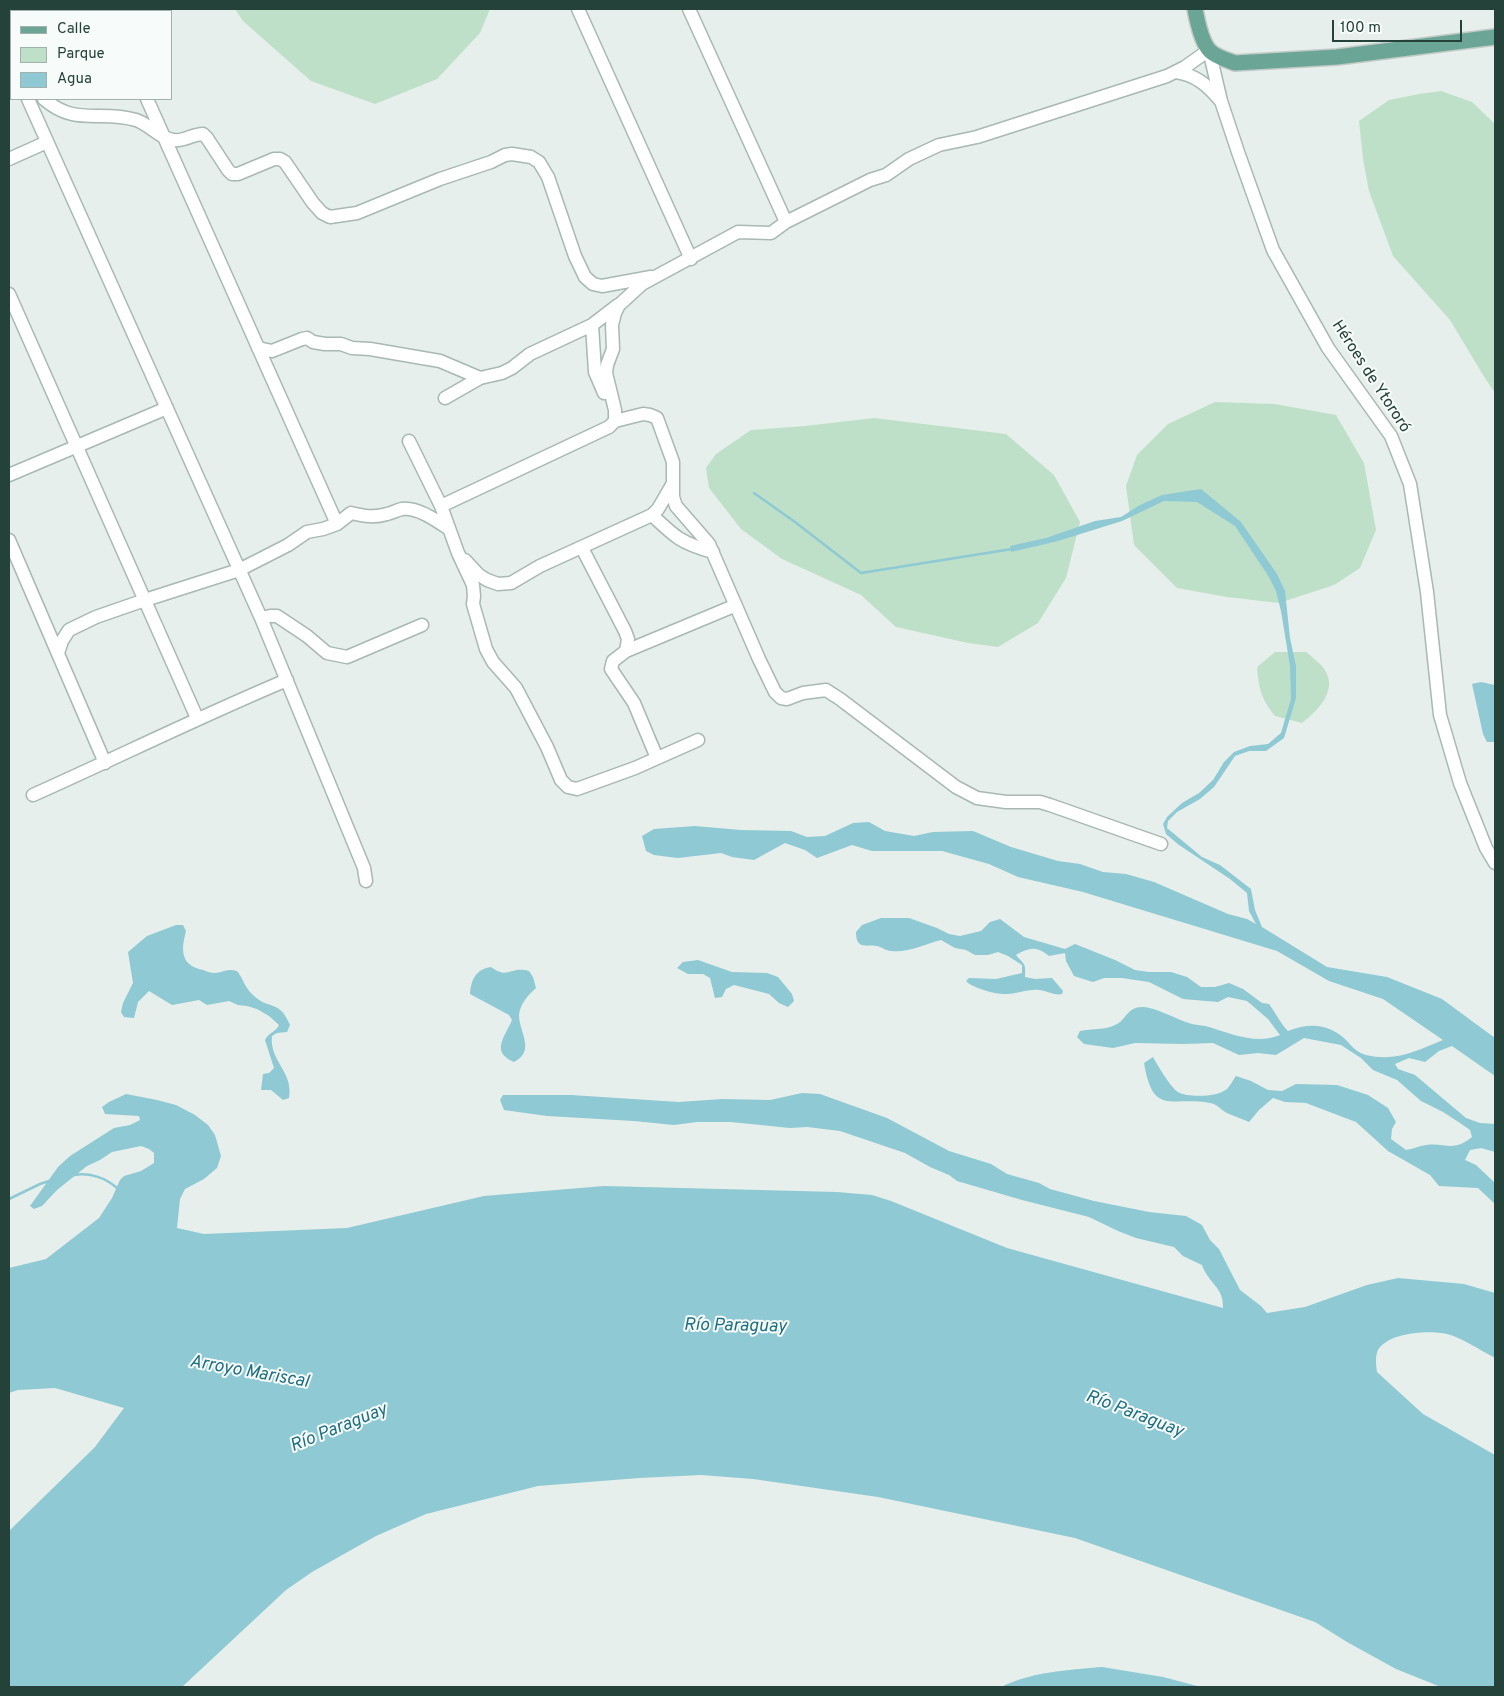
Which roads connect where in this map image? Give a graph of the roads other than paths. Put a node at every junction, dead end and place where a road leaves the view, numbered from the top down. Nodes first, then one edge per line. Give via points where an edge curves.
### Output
1 (578, 9) edge
2 (689, 9) edge
3 (1194, 9) edge
4 (1495, 37) edge
5 (1209, 50) junction
6 (1176, 72) junction
7 (28, 100) edge
8 (45, 100) edge
9 (147, 100) edge
10 (1221, 101) junction
11 (166, 138) junction
12 (47, 142) junction
13 (9, 158) edge
14 (786, 222) junction
15 (691, 259) junction
16 (655, 277) junction
17 (9, 294) edge
18 (619, 305) junction
19 (592, 325) junction
20 (258, 348) junction
21 (480, 378) junction
22 (445, 398) dead end
23 (167, 408) junction
24 (615, 421) junction
25 (410, 441) dead end
26 (76, 445) junction
27 (9, 475) edge
28 (674, 482) junction
29 (325, 496) junction
30 (441, 506) junction
31 (352, 512) junction
32 (652, 515) junction
33 (337, 524) junction
34 (450, 530) junction
35 (9, 540) edge
36 (582, 548) junction
37 (713, 552) junction
38 (458, 553) junction
39 (239, 570) junction
40 (145, 600) junction
41 (734, 606) junction
42 (43, 618) junction
43 (261, 618) junction
44 (422, 625) dead end
45 (69, 630) junction
46 (626, 651) junction
47 (58, 653) junction
48 (286, 680) junction
49 (198, 718) junction
50 (698, 740) dead end
51 (657, 758) junction
52 (105, 763) junction
53 (34, 795) dead end
54 (1161, 844) dead end
55 (1495, 863) edge
56 (366, 881) dead end

1 - 15 street
2 - 14 street
3 - 5 main road, Héroes de Ytororó
4 - 5 main road via 1337,57 1235,64
5 - 6 street
5 - 10 street, Héroes de Ytororó
6 - 10 street via 1201,80
6 - 14 street via 977,137 939,145 909,159 886,175
7 - 12 street
8 - 11 street via 69,114 136,120
9 - 11 street
10 - 55 street, Héroes de Ytororó via 1273,250 1328,348 1391,436 1410,484 1427,592 1440,715 1460,784
11 - 16 street via 177,140 203,134 232,174 280,158 322,213 330,217 357,213 505,155 531,157 540,162 548,176 585,277 602,286
11 - 20 street
12 - 13 street
12 - 23 street
14 - 15 street via 771,232 738,232
15 - 16 street
16 - 18 street
17 - 26 street
18 - 19 street
18 - 24 street via 612,325 612,349 606,365
19 - 21 street via 530,354 502,373
19 - 24 street via 595,372
20 - 21 street via 272,351 307,338 313,342 440,361
20 - 29 street
21 - 22 street
23 - 26 street
23 - 39 street
24 - 28 street via 643,414 657,418 672,455
24 - 30 street via 609,428
25 - 30 street
26 - 27 street
26 - 40 street
28 - 32 street
28 - 37 street via 676,506
29 - 31 street
29 - 33 street
30 - 34 street
31 - 33 street
31 - 34 street via 370,517 402,509 412,510
32 - 36 street
32 - 37 street via 678,539
33 - 39 street via 307,532
34 - 38 street
35 - 42 street
36 - 38 street via 510,583 498,584 479,575
36 - 46 street via 625,631 628,640
37 - 41 street
38 - 51 street via 473,585 473,604 486,649 501,674 516,688 548,746 561,780 568,787 577,789
39 - 40 street
39 - 43 street
40 - 45 street
40 - 49 street
41 - 46 street
41 - 54 street via 780,698 826,690 941,776 977,798 1040,802
42 - 45 street via 58,628
42 - 47 street
43 - 44 street via 277,616 326,653 347,657
43 - 48 street
45 - 47 street
46 - 51 street via 613,662 611,669 634,703
47 - 52 street
48 - 49 street
48 - 56 street via 364,868
49 - 52 street
50 - 51 street
52 - 53 street

